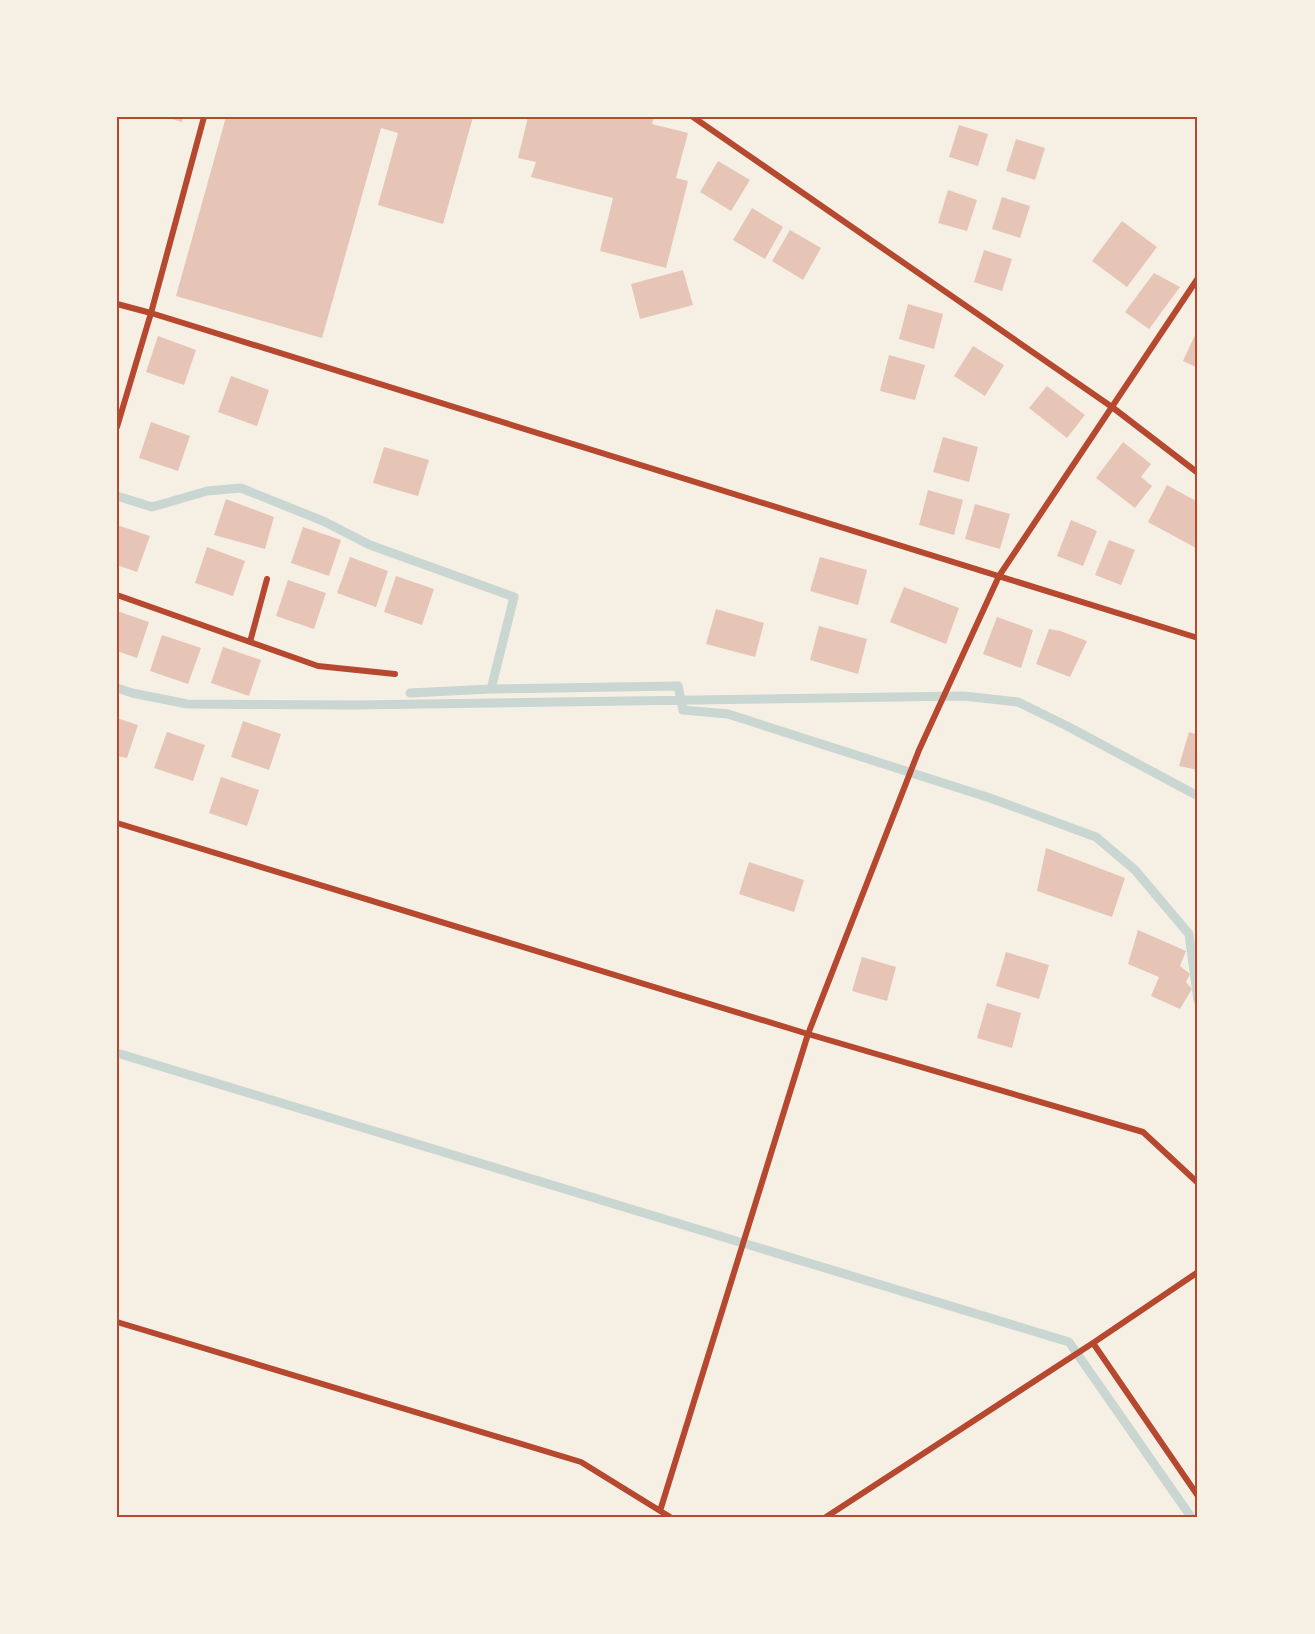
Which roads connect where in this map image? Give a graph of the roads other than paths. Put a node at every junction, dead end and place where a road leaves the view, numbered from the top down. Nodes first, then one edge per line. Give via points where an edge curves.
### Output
1 (204, 117) edge
2 (693, 117) edge
3 (1198, 278) edge
4 (117, 304) edge
5 (151, 313) junction
6 (1112, 407) junction
7 (117, 427) edge
8 (1198, 473) edge
9 (999, 576) junction
10 (267, 579) dead end
11 (117, 595) edge
12 (1198, 638) edge
13 (250, 642) junction
14 (395, 674) dead end
15 (117, 823) edge
16 (808, 1034) junction
17 (1198, 1183) edge
18 (1198, 1272) edge
19 (117, 1322) edge
20 (1093, 1342) junction
21 (1198, 1496) edge
22 (660, 1511) junction
23 (670, 1517) edge
24 (826, 1517) edge

1 - 5 street
2 - 6 street
3 - 6 street
4 - 5 street
5 - 7 street
5 - 9 street
6 - 8 street
6 - 9 street
9 - 12 street
9 - 16 street via 918,750
10 - 13 street
11 - 13 street
13 - 14 street via 318,666
15 - 16 street
16 - 17 street via 1143,1132
16 - 22 street
18 - 20 street
19 - 22 street via 581,1462
20 - 21 street
20 - 24 street
22 - 23 street

